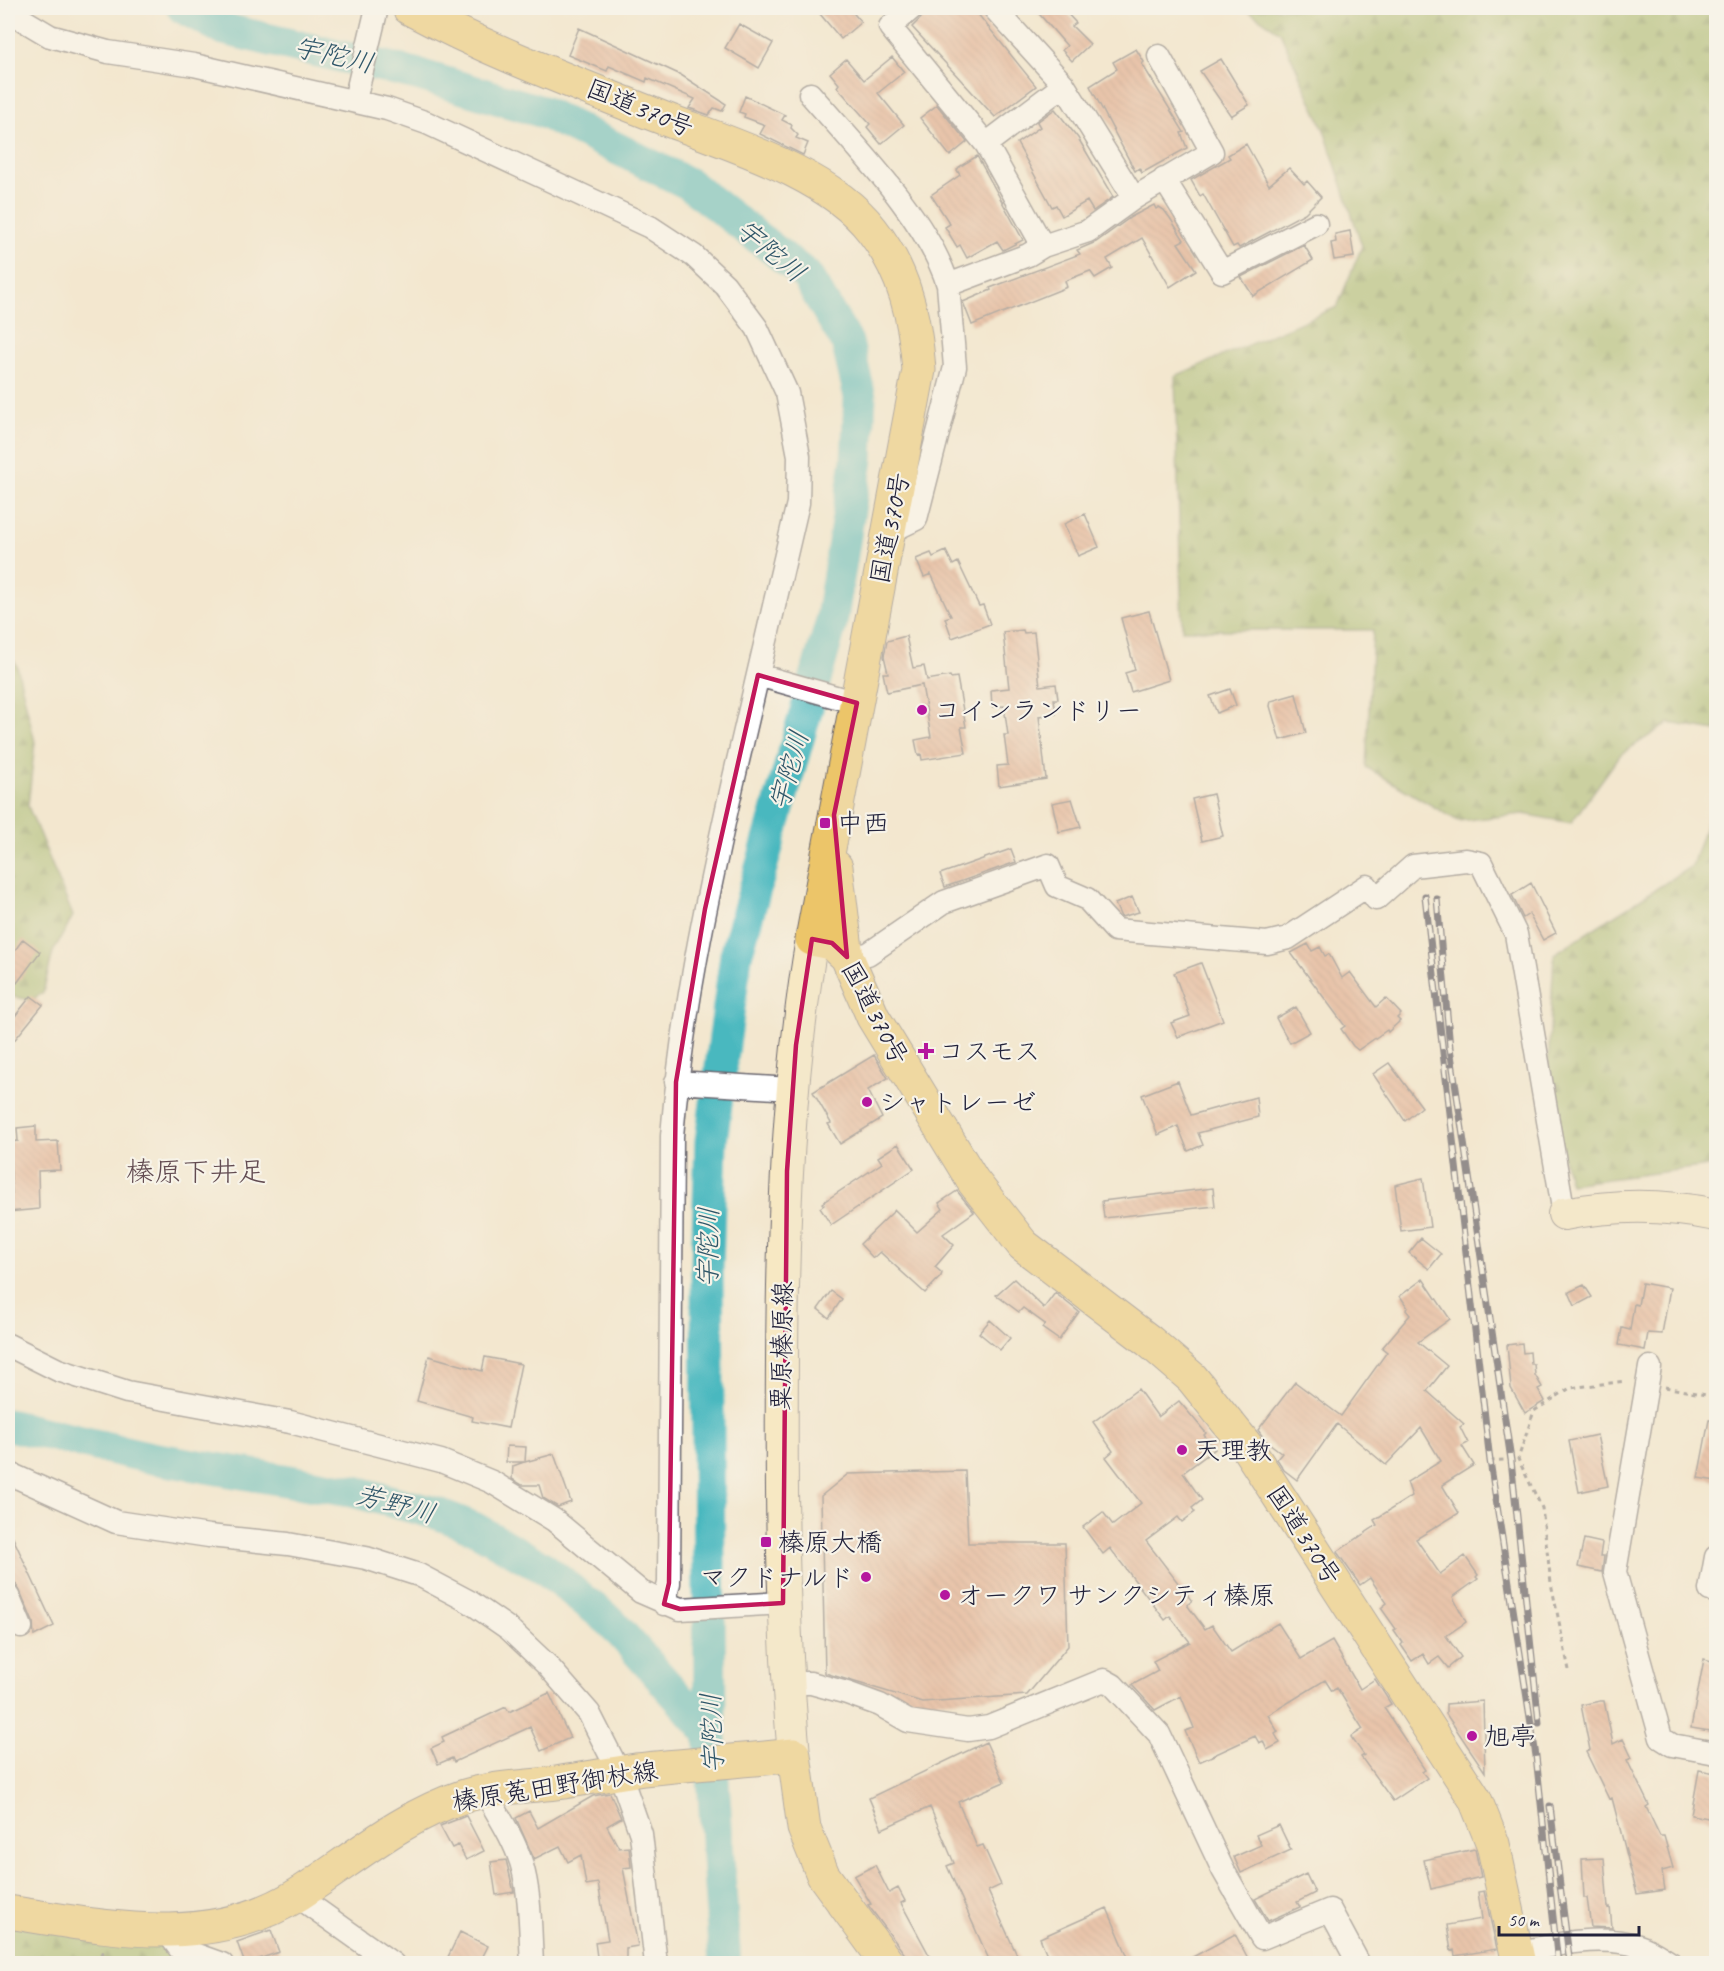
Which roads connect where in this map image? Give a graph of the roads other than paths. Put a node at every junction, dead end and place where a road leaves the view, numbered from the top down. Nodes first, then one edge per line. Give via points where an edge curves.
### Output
1 (409, 8) edge
2 (912, 8) edge
3 (994, 8) edge
4 (8, 11) edge
5 (375, 11) edge
6 (1159, 56) dead end
7 (1064, 85) junction
8 (810, 93) dead end
9 (356, 98) junction
10 (986, 144) junction
11 (1164, 179) junction
12 (1134, 198) junction
13 (1316, 224) dead end
14 (1043, 246) junction
15 (948, 285) junction
16 (889, 532) junction
17 (761, 676) junction
18 (851, 702) junction
19 (834, 815) junction
20 (812, 939) junction
21 (847, 957) junction
22 (680, 1082) junction
23 (777, 1088) junction
24 (1564, 1214) joint
25 (1716, 1215) edge
26 (8, 1345) edge
27 (1650, 1375) road end
28 (8, 1473) edge
29 (1716, 1557) edge
30 (1716, 1591) edge
31 (8, 1596) edge
32 (783, 1603) junction
33 (672, 1606) junction
34 (21, 1627) dead end
35 (788, 1683) junction
36 (1716, 1753) edge
37 (783, 1756) junction
38 (627, 1772) junction
39 (485, 1792) junction
40 (296, 1895) junction
41 (8, 1912) edge
42 (166, 1932) junction
43 (1518, 1958) edge
44 (530, 1963) edge
45 (222, 1964) edge
46 (393, 1964) edge
47 (656, 1964) edge
48 (888, 1964) edge
49 (1359, 1964) edge
50 (1672, 1964) edge

1 - 16 main road, 国道370号 via 592,90 798,172 852,208 873,231 912,308 919,370
2 - 10 street via 890,27
3 - 7 street
4 - 9 street via 50,36 108,52
5 - 9 street
6 - 11 street via 1212,152
7 - 10 street
7 - 12 street
8 - 15 street via 910,215 942,265
9 - 17 street via 427,123 650,227 694,256 725,285 757,328 787,393 799,456 798,503
10 - 14 street
11 - 12 street
11 - 13 street via 1222,272
12 - 14 street via 1088,231
14 - 15 street
15 - 16 street via 955,367 916,519
16 - 18 main road, 国道370号
17 - 18 street
17 - 22 street via 705,909 681,1041
18 - 19 main road, 国道370号
19 - 20 main road, 国道370号
19 - 21 main road via 836,877
20 - 21 main road, 国道370号 via 832,943
20 - 23 main road, 粟原榛原線 via 801,1002
21 - 24 street via 868,954 944,902 1048,865 1057,886 1087,899 1115,930 1267,943 1288,938 1367,886 1376,899 1413,866 1466,860 1481,863 1516,934
21 - 43 main road, 国道370号 via 879,1027 974,1181 1023,1245 1192,1378 1245,1444 1474,1799 1493,1844
22 - 23 street
22 - 33 street via 672,1136
23 - 32 main road, 粟原榛原線 via 783,1258
24 - 25 main road via 1637,1206 1674,1207
26 - 33 street via 58,1370 127,1392 290,1422 441,1461 492,1482 554,1520 641,1592
27 - 36 street via 1615,1572 1661,1738 1672,1745
28 - 38 street via 116,1522 288,1544 366,1558 419,1575 470,1602 509,1629 548,1665 589,1713
29 - 30 street via 1710,1590
31 - 34 street
32 - 33 street
32 - 35 main road, 粟原榛原線
35 - 37 main road, 粟原榛原線
35 - 49 street via 811,1683 847,1693 908,1721 968,1730 989,1727 1104,1680 1159,1734 1223,1870 1262,1938 1330,1910
37 - 38 main road, 榛原菟田野御杖線
37 - 48 main road via 804,1828 823,1875
38 - 39 main road, 榛原菟田野御杖線
38 - 47 street via 641,1834
39 - 40 main road, 榛原菟田野御杖線 via 427,1810
39 - 44 street via 521,1862 527,1892
40 - 42 main road, 榛原菟田野御杖線 via 243,1919
40 - 46 street
41 - 42 main road, 榛原菟田野御杖線
42 - 45 street via 180,1949
43 - 50 street via 1581,1941 1614,1940 1641,1946

